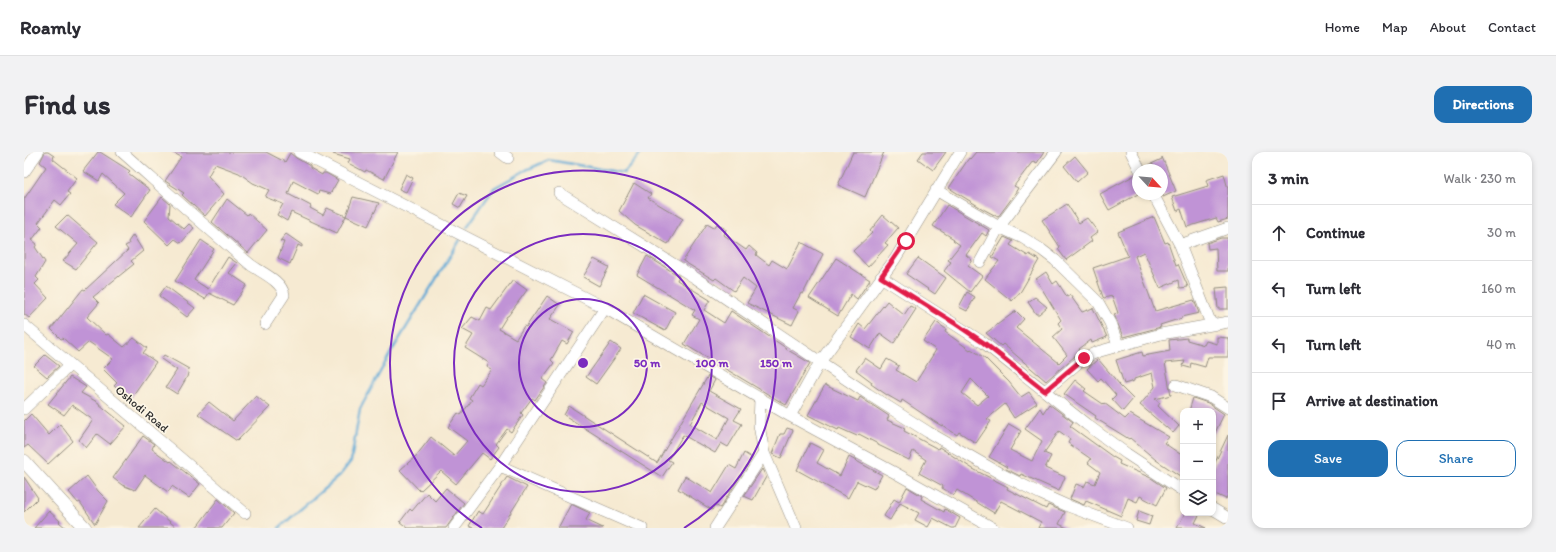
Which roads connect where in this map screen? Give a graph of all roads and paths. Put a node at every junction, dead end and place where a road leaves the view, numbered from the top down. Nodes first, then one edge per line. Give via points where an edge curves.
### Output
1 (38, 152) edge
2 (122, 152) edge
3 (299, 152) edge
4 (960, 152) edge
5 (1056, 152) edge
6 (1131, 152) edge
7 (1137, 164) edge
8 (24, 172) edge
9 (936, 190) junction
10 (559, 193) dead end
11 (1156, 200) edge
12 (999, 227) junction
13 (1228, 228) edge
14 (1180, 244) junction
15 (980, 262) dead end
16 (881, 277) junction
17 (605, 308) junction
18 (1228, 322) edge
19 (265, 324) dead end
20 (1212, 324) junction
21 (24, 325) edge
22 (1118, 345) junction
23 (820, 362) junction
24 (70, 366) junction
25 (1176, 385) dead end
26 (1045, 391) junction
27 (760, 399) junction
28 (1228, 408) edge
29 (24, 409) edge
30 (790, 416) junction
31 (764, 453) junction
32 (24, 461) edge
33 (500, 466) junction
34 (1180, 489) edge
35 (1216, 511) edge
36 (245, 512) dead end
37 (1228, 518) edge
38 (85, 528) edge
39 (454, 528) edge
40 (642, 528) edge
41 (715, 528) edge
42 (796, 528) edge
43 (993, 528) edge
44 (1127, 528) edge

1 - 8 street
2 - 19 street via 193,216 283,289 284,295
3 - 17 street
4 - 9 street
5 - 12 street
6 - 7 street
9 - 12 street
9 - 16 street
10 - 23 street via 694,277
11 - 14 street
12 - 15 street
12 - 22 street via 1042,250 1066,269 1104,311
13 - 14 street
14 - 20 street
16 - 23 street
16 - 26 street via 979,339
17 - 27 street
17 - 33 street
18 - 20 street
20 - 22 street
21 - 24 street, Oshodi Road
22 - 26 street via 1084,358
23 - 30 street
23 - 44 street via 928,432 1001,474 1068,506
24 - 29 street
24 - 36 street, Oshodi Road
25 - 28 street via 1210,397
26 - 34 street via 1127,454
27 - 30 street
27 - 31 street via 759,425
30 - 43 street
31 - 41 street
31 - 42 street
32 - 38 main road
33 - 39 street
33 - 40 street
35 - 37 street

